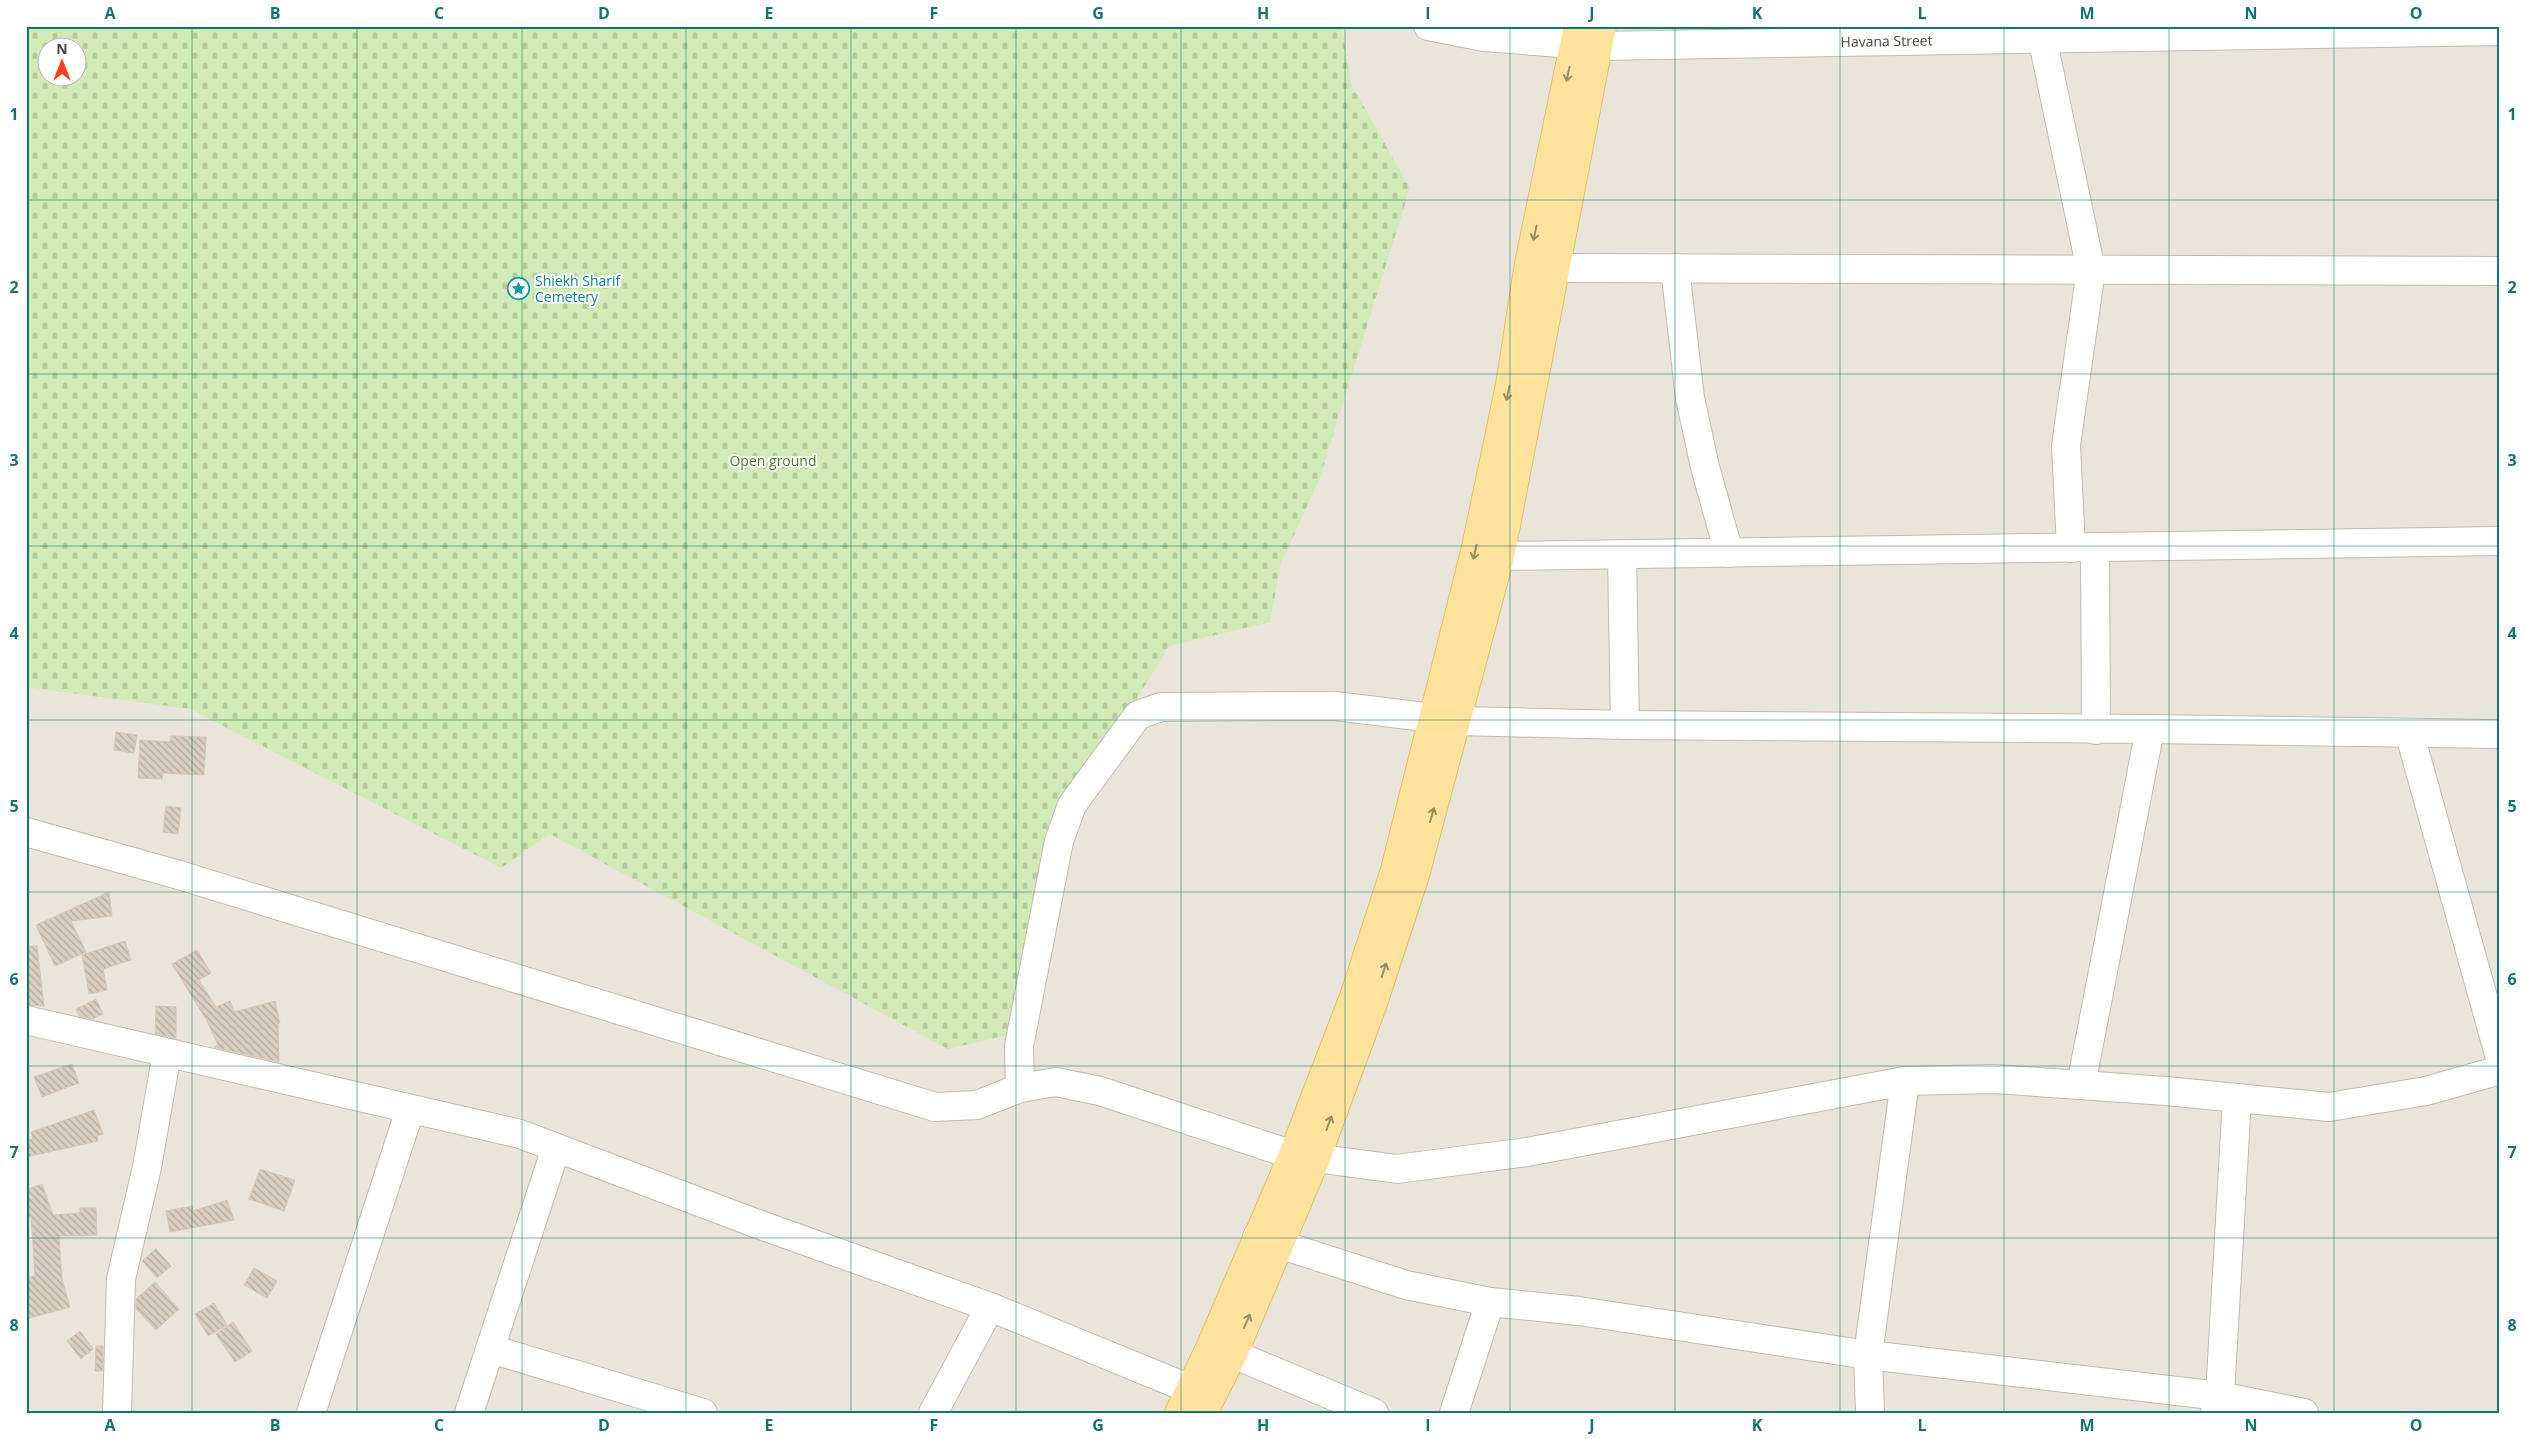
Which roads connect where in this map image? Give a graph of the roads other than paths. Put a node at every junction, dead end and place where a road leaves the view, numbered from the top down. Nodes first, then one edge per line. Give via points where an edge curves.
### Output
1 (1428, 26) edge
2 (2078, 31) edge
3 (2500, 31) edge
4 (1588, 35) edge
5 (2042, 37) junction
6 (1554, 268) junction
7 (1675, 268) junction
8 (2091, 270) junction
9 (2500, 271) edge
10 (2500, 541) edge
11 (2083, 548) junction
12 (1729, 553) junction
13 (1622, 555) junction
14 (1500, 556) junction
15 (1446, 720) junction
16 (1625, 725) junction
17 (2150, 729) junction
18 (2096, 730) junction
19 (2410, 734) junction
20 (2500, 734) edge
21 (26, 832) edge
22 (26, 1020) edge
23 (167, 1053) junction
24 (2500, 1058) edge
25 (2500, 1070) edge
26 (1905, 1081) junction
27 (2081, 1085) junction
28 (1020, 1088) junction
29 (2237, 1098) junction
30 (410, 1110) junction
31 (556, 1148) junction
32 (1304, 1156) junction
33 (1269, 1241) junction
34 (1490, 1302) junction
35 (990, 1307) junction
36 (491, 1349) junction
37 (1233, 1354) junction
38 (1868, 1355) junction
39 (1184, 1401) edge
40 (2217, 1404) edge
41 (117, 1413) edge
42 (311, 1413) edge
43 (469, 1413) edge
44 (703, 1413) edge
45 (933, 1413) edge
46 (1203, 1413) edge
47 (1374, 1413) edge
48 (1454, 1413) edge
49 (1870, 1413) edge
50 (2304, 1413) edge

1 - 4 street, Havana Street via 1484,37
2 - 3 street, Havana Street
2 - 5 street, Havana Street
4 - 5 street, Havana Street
4 - 6 main road
4 -> 15 main road via 1529,264 1510,385
5 - 8 street
6 - 7 street
6 - 14 main road
7 - 8 street
7 - 12 street via 1690,398 1705,468
8 - 9 street
8 - 11 street via 2066,445
10 - 11 street
11 - 12 street
11 - 18 street
12 - 13 street
13 - 14 street
13 - 16 street
14 - 15 main road
15 - 16 street
15 - 28 street via 1335,706 1161,707 1138,715 1072,805 1059,841 1019,1046
15 - 32 main road
16 - 18 street
17 - 18 street
17 - 19 street
17 - 27 street
19 - 20 street
19 - 24 street
21 - 28 street via 179,875 935,1107 977,1105
22 - 23 street
23 - 30 street
23 - 41 street via 147,1167 121,1279
25 - 29 street via 2426,1091 2329,1107
26 - 27 street via 1994,1079
26 - 32 street via 1527,1152 1397,1169
26 - 38 street
27 - 29 street
28 - 32 street via 1056,1082 1100,1091
29 - 40 street
30 - 31 street via 520,1134
30 - 42 street
31 - 35 street
31 - 36 street
32 - 33 main road
33 - 34 street via 1406,1285
37 -> 33 main road
33 - 39 main road
34 - 38 street via 1579,1311
34 - 48 street
35 - 39 street
35 - 45 street
36 - 43 street
36 - 44 street
37 - 46 main road
37 - 47 street
38 - 40 street
38 - 49 street
40 - 50 street

